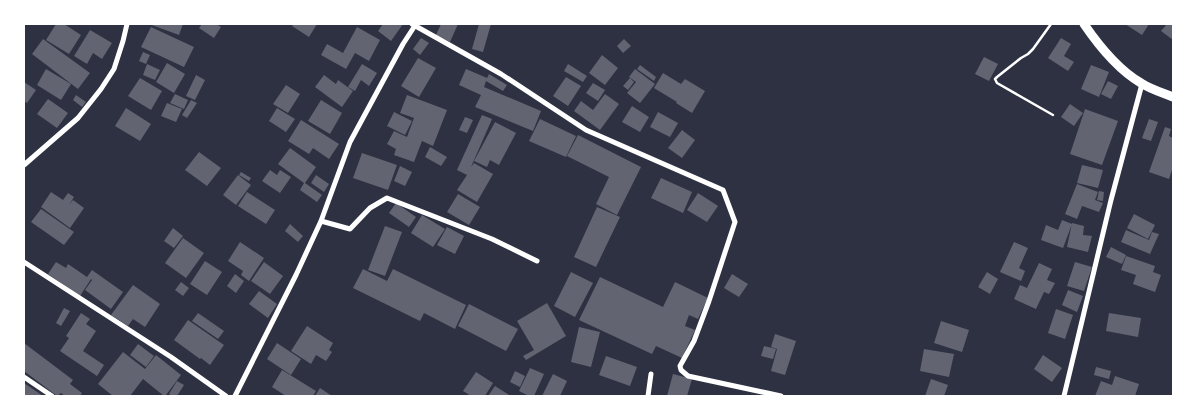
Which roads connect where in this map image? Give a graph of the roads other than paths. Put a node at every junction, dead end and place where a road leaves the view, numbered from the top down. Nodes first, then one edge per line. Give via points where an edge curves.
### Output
1 (128, 24) edge
2 (414, 24) edge
3 (1051, 24) edge
4 (1084, 24) edge
5 (1142, 84) junction
6 (1173, 97) edge
7 (1053, 115) dead end
8 (24, 165) edge
9 (321, 220) junction
10 (537, 261) dead end
11 (24, 262) edge
12 (651, 374) dead end
13 (24, 377) edge
14 (52, 396) edge
15 (226, 396) edge
16 (235, 396) edge
17 (648, 396) edge
18 (781, 396) edge
19 (1064, 396) edge

1 - 8 street via 114,69 101,89 78,118
2 - 9 street via 350,142
2 - 18 street via 501,74 586,130 723,190 735,222 709,301 681,370 688,376
3 - 7 lane via 1033,50 995,80
4 - 5 main road via 1120,68
5 - 6 main road
5 - 19 street
9 - 10 street via 350,229 370,208 387,198 492,239
9 - 16 street
11 - 15 street
12 - 17 street
13 - 14 street

